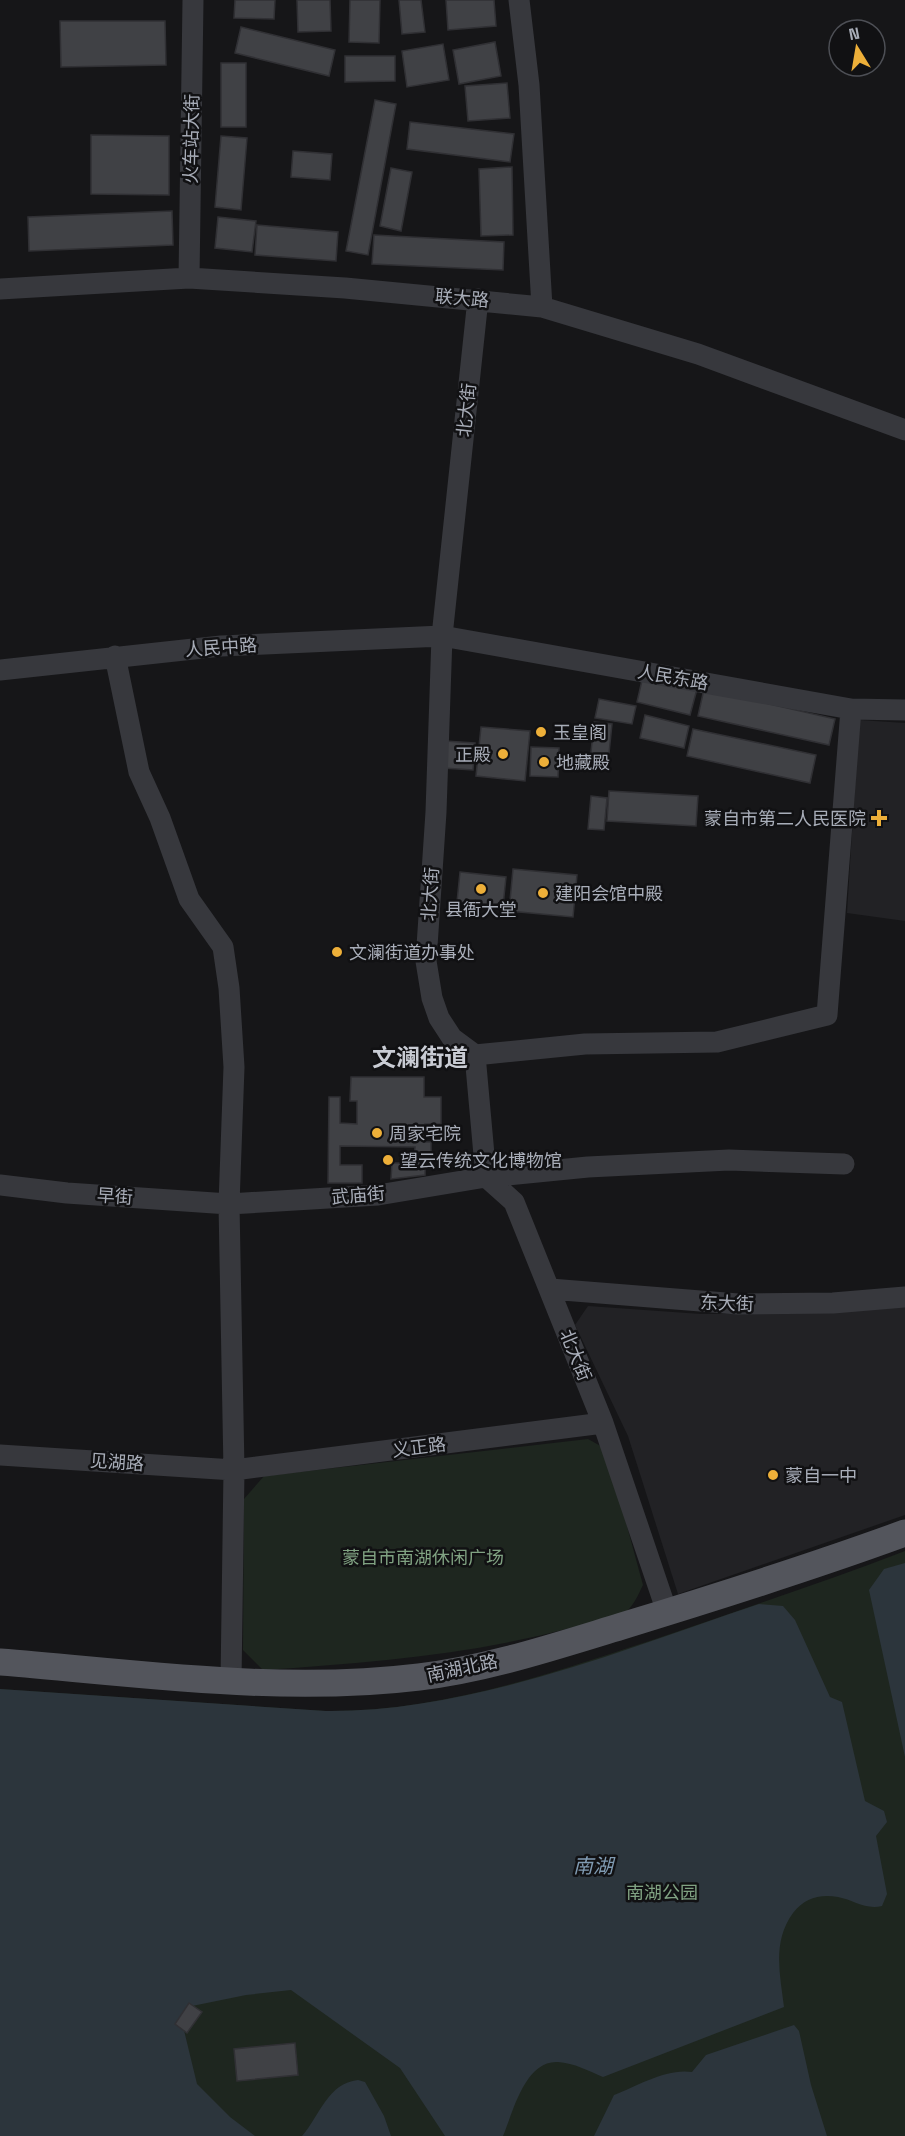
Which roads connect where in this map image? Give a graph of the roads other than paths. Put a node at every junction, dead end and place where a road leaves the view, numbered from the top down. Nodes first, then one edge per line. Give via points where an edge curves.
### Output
1 (193, 0) edge
2 (519, 0) edge
3 (189, 278) junction
4 (0, 289) edge
5 (478, 299) junction
6 (542, 307) junction
7 (905, 430) edge
8 (442, 636) junction
9 (115, 656) junction
10 (0, 670) edge
11 (851, 709) junction
12 (905, 710) edge
13 (475, 1055) junction
14 (844, 1164) dead end
15 (486, 1177) junction
16 (0, 1185) edge
17 (229, 1204) junction
18 (550, 1289) junction
19 (905, 1297) edge
20 (603, 1423) junction
21 (0, 1455) edge
22 (234, 1470) junction
23 (905, 1533) edge
24 (667, 1612) junction
25 (0, 1662) edge
26 (231, 1681) junction

1 - 3 street, 火车站大街
2 - 6 street via 529,85
3 - 4 street, 联大路
3 - 5 street, 联大路
5 - 6 street, 联大路
5 - 8 street, 北大街
6 - 7 street, 联大路 via 698,354
8 - 9 street, 人民中路 via 221,646
8 - 11 street, 人民东路
8 - 13 street, 北大街 via 426,961 439,1018 452,1038
9 - 10 street, 人民中路
9 - 17 street via 139,771 189,899 223,947 234,1067
11 - 12 street, 人民东路
11 - 13 street via 827,1015 717,1042 585,1044
13 - 15 street
14 - 15 street, 武庙街 via 729,1160
15 - 17 street, 武庙街 via 378,1195
15 - 18 street, 北大街 via 514,1202
16 - 17 street, 早街
17 - 22 street
18 - 19 street, 东大街 via 738,1304
18 - 20 street, 北大街
20 - 22 street, 义正路
20 - 24 street, 北大街
21 - 22 street, 见湖路
22 - 26 street
23 - 24 main road, 南湖北路
24 - 26 main road, 南湖北路 via 507,1659 420,1677 307,1683
25 - 26 main road, 南湖北路

